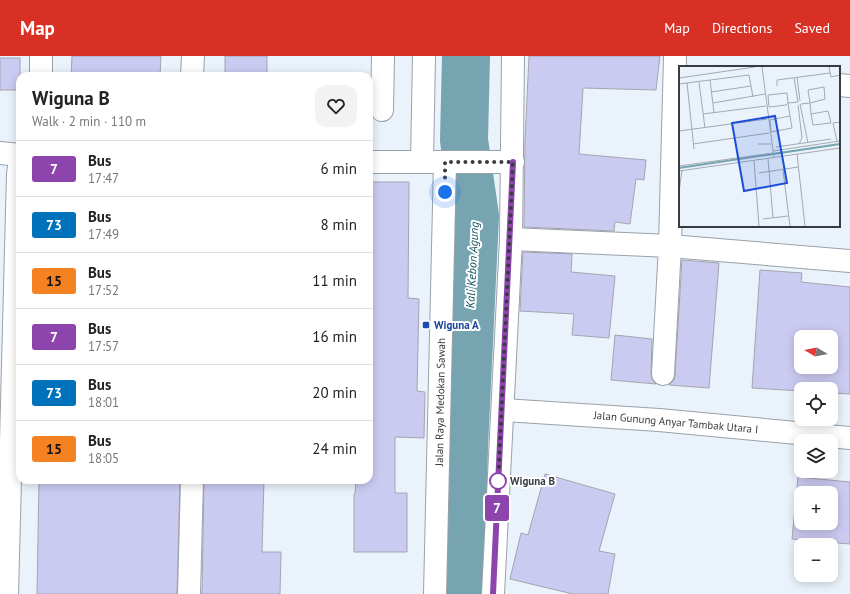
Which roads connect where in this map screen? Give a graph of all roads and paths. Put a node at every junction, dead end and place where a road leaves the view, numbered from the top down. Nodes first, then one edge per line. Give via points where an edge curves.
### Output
1 (41, 56) edge
2 (193, 56) edge
3 (384, 56) edge
4 (424, 56) edge
5 (513, 56) edge
6 (677, 68) edge
7 (41, 72) edge
8 (192, 72) edge
9 (840, 85) edge
10 (850, 86) edge
11 (382, 110) dead end
12 (0, 153) edge
13 (16, 155) edge
14 (373, 162) edge
15 (422, 162) junction
16 (448, 162) junction
17 (508, 162) junction
18 (511, 239) junction
19 (670, 246) junction
20 (16, 250) edge
21 (850, 261) edge
22 (663, 374) dead end
23 (502, 410) junction
24 (850, 438) edge
25 (192, 484) edge
26 (7, 594) edge
27 (189, 594) edge
28 (435, 594) edge
29 (493, 594) edge

1 - 7 street
2 - 8 street
3 - 11 street
4 - 15 street
5 - 17 street
6 - 19 street
9 - 10 street
12 - 13 street
14 - 15 street
15 - 16 street
16 - 17 street
16 - 28 street, Jalan Raya Medokan Sawah
17 - 18 street
18 - 19 street
18 - 23 street
19 - 21 street
19 - 22 street
20 - 26 street
23 - 24 street, Jalan Gunung Anyar Tambak Utara I via 659,420
23 - 29 street
25 - 27 street

